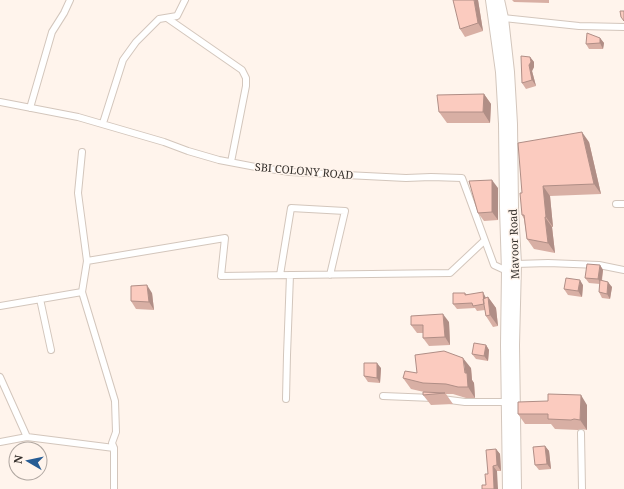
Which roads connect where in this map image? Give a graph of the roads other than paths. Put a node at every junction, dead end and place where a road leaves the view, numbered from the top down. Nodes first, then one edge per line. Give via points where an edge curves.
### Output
1 (70, 0) edge
2 (185, 0) edge
3 (491, 0) edge
4 (499, 0) edge
5 (167, 18) junction
6 (503, 18) junction
7 (624, 27) edge
8 (0, 102) edge
9 (30, 108) junction
10 (103, 123) junction
11 (82, 152) dead end
12 (231, 162) junction
13 (616, 204) dead end
14 (624, 204) edge
15 (484, 241) junction
16 (87, 261) junction
17 (516, 264) junction
18 (624, 270) edge
19 (507, 271) junction
20 (330, 274) junction
21 (280, 275) junction
22 (290, 275) junction
23 (82, 292) junction
24 (40, 299) junction
25 (0, 306) edge
26 (51, 350) dead end
27 (0, 377) edge
28 (384, 396) dead end
29 (286, 399) dead end
30 (506, 402) junction
31 (581, 434) dead end
32 (27, 438) junction
33 (0, 442) edge
34 (114, 448) junction
35 (114, 489) edge
36 (508, 489) edge
37 (516, 489) edge
38 (582, 489) edge

1 - 9 street via 52,32
2 - 5 street via 177,16
3 - 19 main road, Mavoor Road via 502,80
4 - 6 main road, Mavoor Road
5 - 10 street via 159,19 136,42 123,60
5 - 12 street via 242,70 246,78
6 - 7 street via 579,26
6 - 17 main road, Mavoor Road via 511,102
8 - 9 street, SBI COLONY ROAD
9 - 10 street, SBI COLONY ROAD
10 - 12 street, SBI COLONY ROAD via 188,151
11 - 16 street via 78,193
12 - 15 street, SBI COLONY ROAD via 290,172 462,178
13 - 14 street
15 - 19 street, SBI COLONY ROAD via 494,265
15 - 20 street via 450,273
16 - 21 street via 225,238 221,276
16 - 23 street
17 - 18 street via 599,265
17 - 19 street
17 - 37 main road, Mavoor Road
19 - 30 main road, Mavoor Road
20 - 21 street via 344,211 291,208
20 - 22 street
21 - 22 street
22 - 29 street
23 - 24 street
23 - 34 street via 115,401 116,432 112,443
24 - 25 street
24 - 26 street
27 - 32 street
28 - 30 street via 453,399 465,402
30 - 36 main road, Mavoor Road
31 - 38 street
32 - 33 street
32 - 34 street
34 - 35 street

